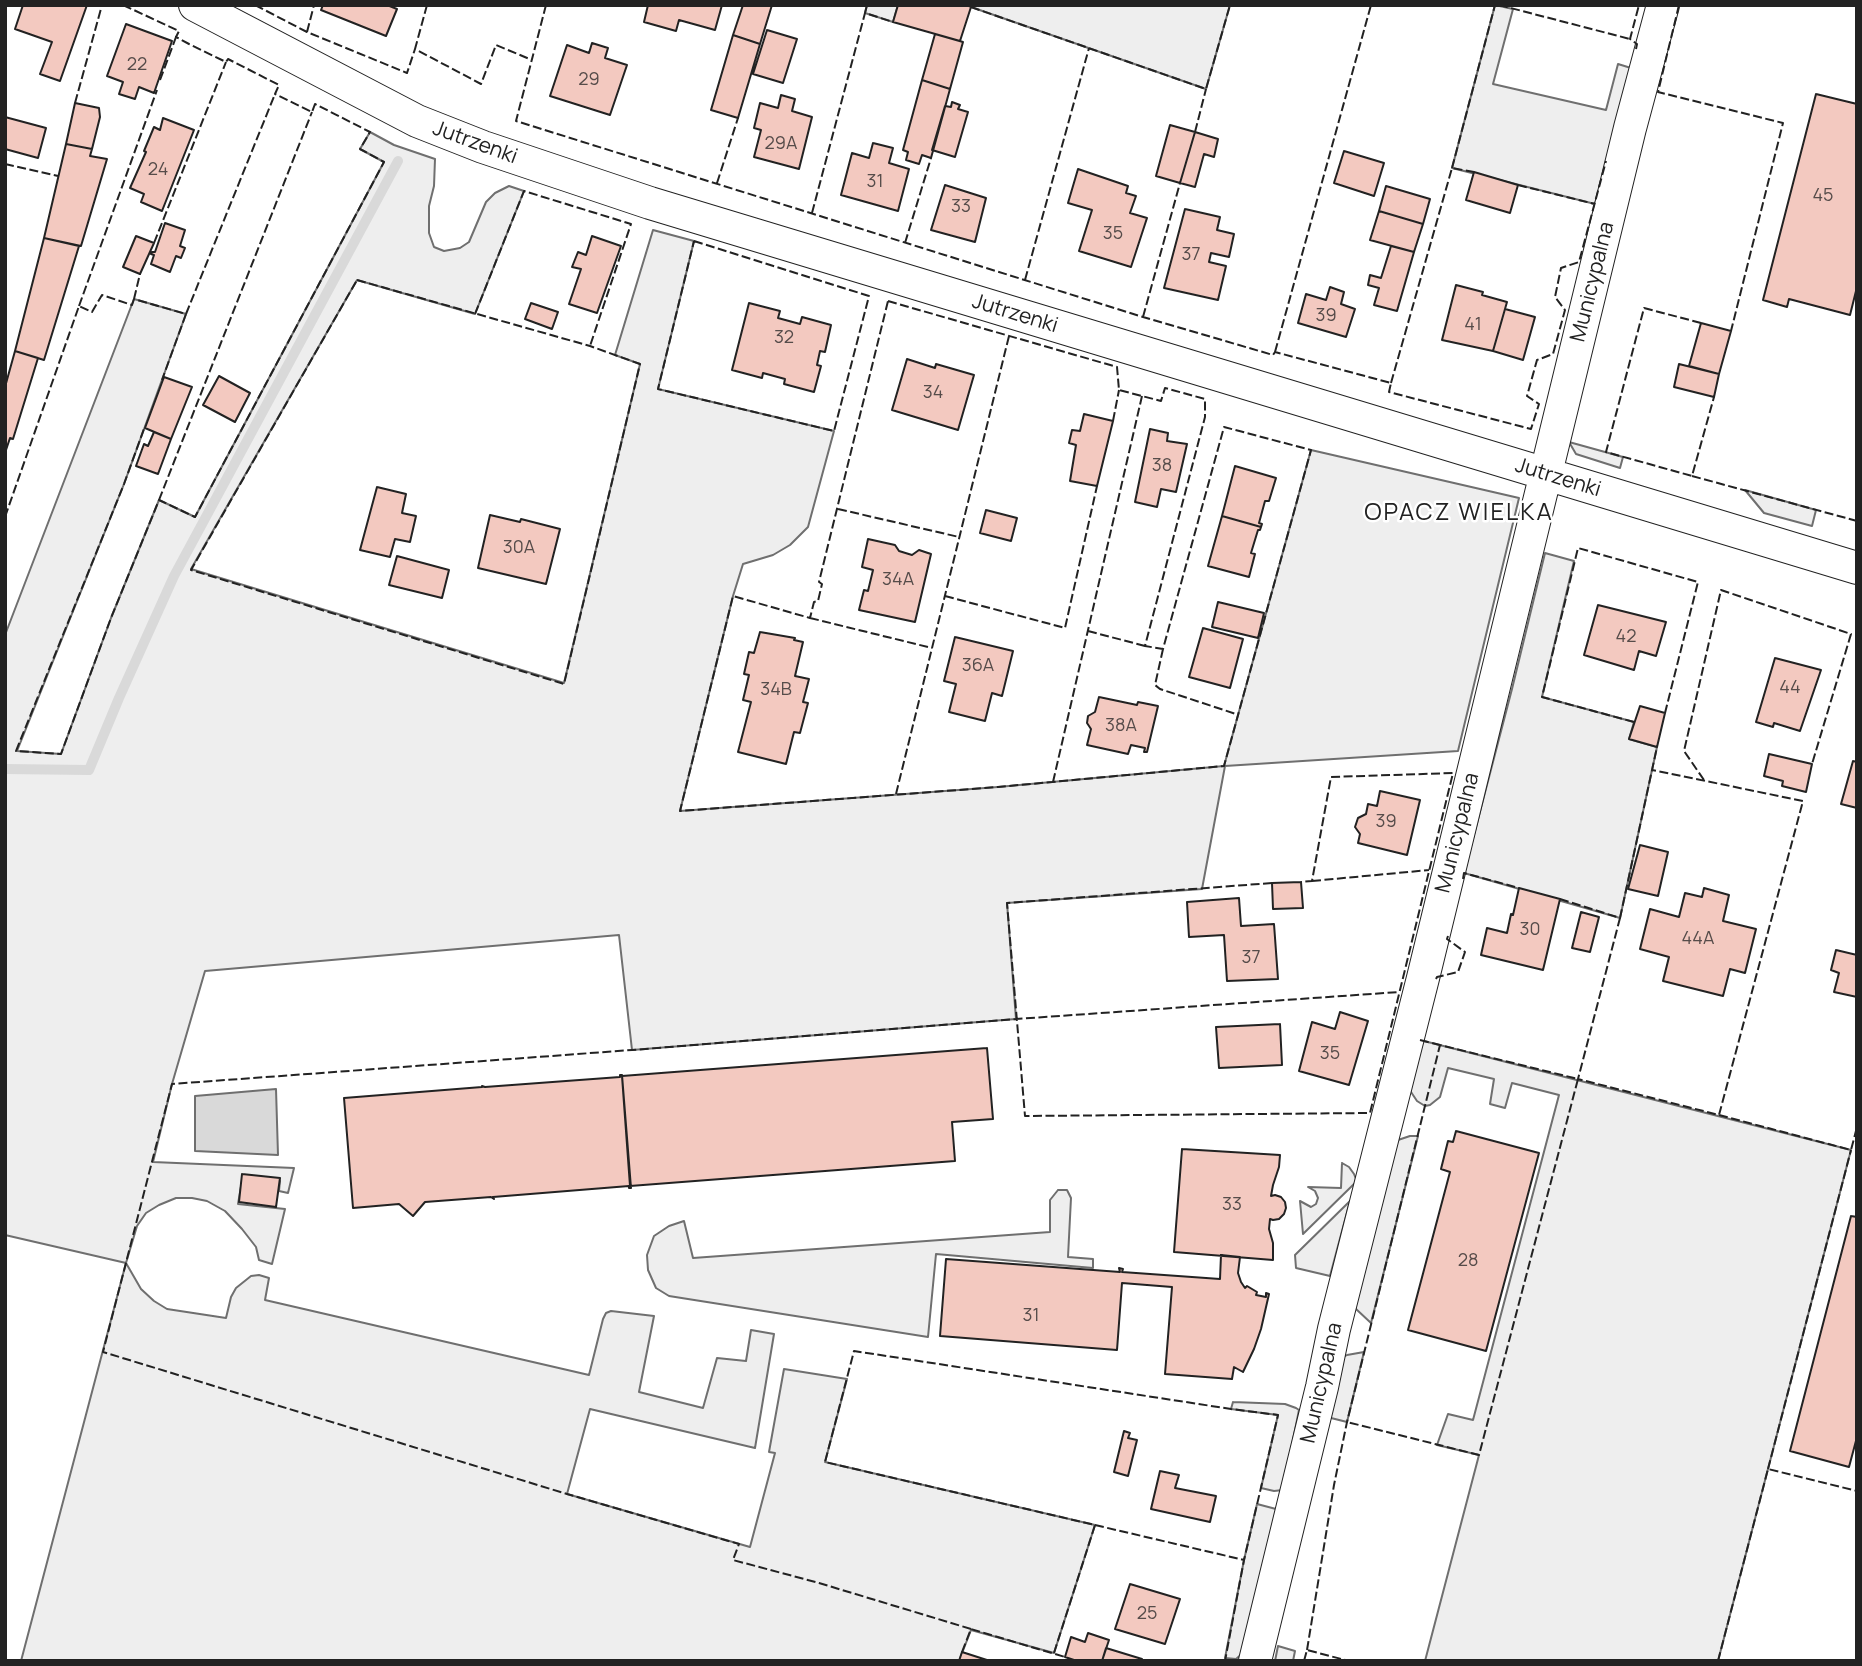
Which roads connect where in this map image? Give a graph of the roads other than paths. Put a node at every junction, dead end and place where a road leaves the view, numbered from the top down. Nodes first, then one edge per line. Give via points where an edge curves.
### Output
1 (195, 5) edge
2 (1663, 5) edge
3 (1545, 475) junction
4 (1857, 568) edge
5 (1255, 1661) edge

1 - 3 street, Jutrzenki via 416,121 483,147 650,203
2 - 3 street, Municypalna
3 - 4 street, Jutrzenki
3 - 5 street, Municypalna

